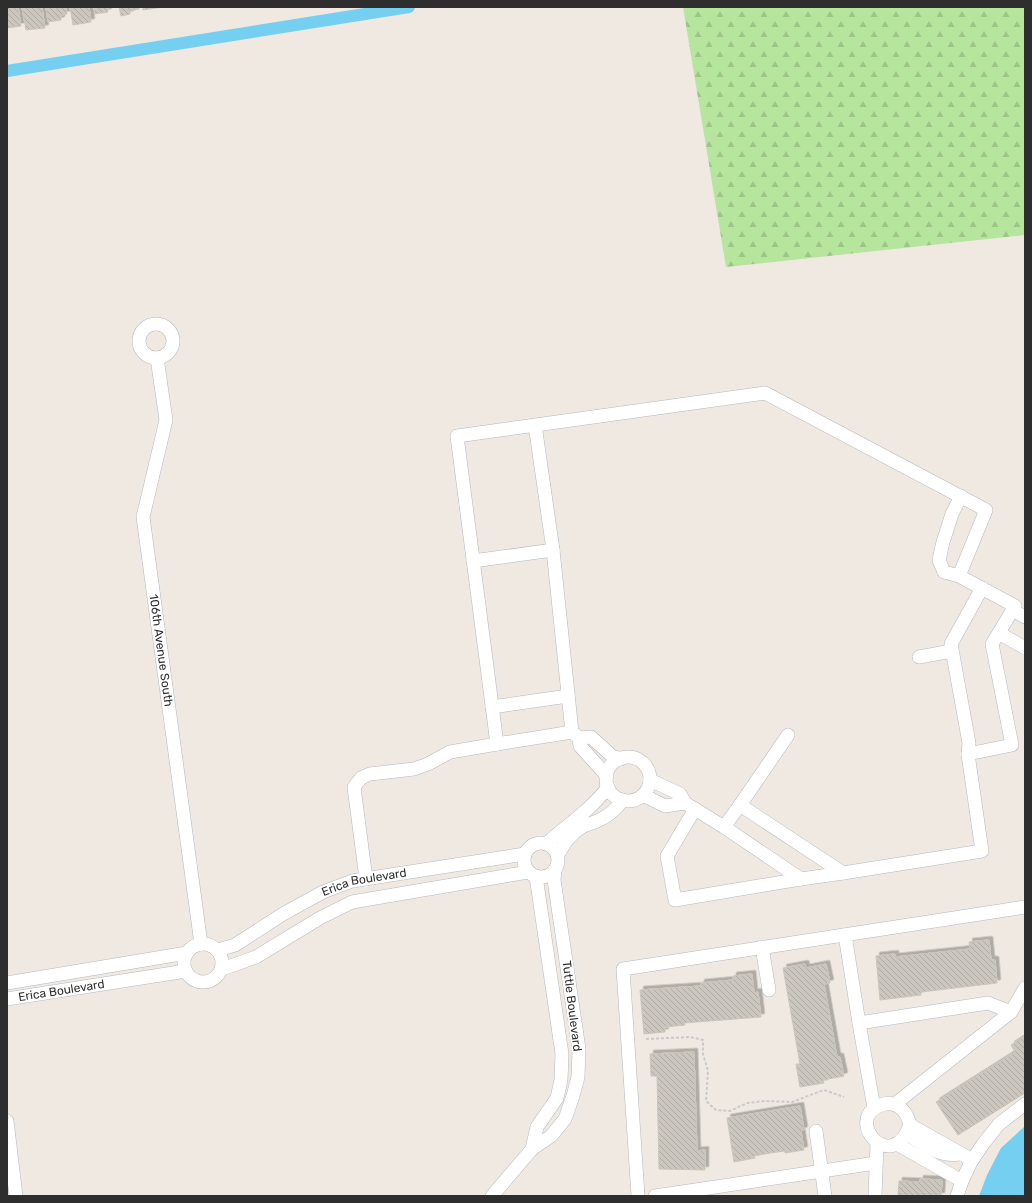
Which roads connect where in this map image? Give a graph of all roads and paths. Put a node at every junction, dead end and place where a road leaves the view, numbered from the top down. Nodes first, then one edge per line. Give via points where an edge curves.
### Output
1 (157, 358) dead end
2 (535, 425) junction
3 (961, 496) junction
4 (553, 550) junction
5 (473, 561) junction
6 (959, 576) junction
7 (982, 588) junction
8 (1012, 610) junction
9 (1025, 617) edge
10 (999, 632) junction
11 (1025, 648) edge
12 (952, 651) junction
13 (919, 657) dead end
14 (568, 696) junction
15 (492, 707) junction
16 (576, 735) junction
17 (788, 736) dead end
18 (497, 744) junction
19 (968, 754) junction
20 (622, 758) junction
21 (650, 780) junction
22 (607, 781) junction
23 (643, 795) junction
24 (623, 800) junction
25 (740, 805) junction
26 (690, 806) junction
27 (724, 827) junction
28 (546, 844) junction
29 (525, 854) junction
30 (558, 855) junction
31 (555, 870) junction
32 (844, 873) junction
33 (532, 874) junction
34 (366, 879) junction
35 (801, 879) junction
36 (1025, 907) edge
37 (845, 935) junction
38 (202, 944) junction
39 (762, 947) junction
40 (218, 950) junction
41 (187, 953) junction
42 (222, 969) junction
43 (186, 971) junction
44 (7, 983) edge
45 (1025, 988) edge
46 (769, 990) dead end
47 (7, 999) edge
48 (1011, 1012) junction
49 (859, 1023) junction
50 (646, 1039) dead end
51 (844, 1097) dead end
52 (895, 1104) junction
53 (1025, 1104) edge
54 (874, 1108) junction
55 (7, 1121) edge
56 (909, 1129) junction
57 (816, 1131) dead end
58 (877, 1143) junction
59 (897, 1144) junction
60 (532, 1149) junction
61 (966, 1158) junction
62 (876, 1164) junction
63 (822, 1171) junction
64 (962, 1181) junction
65 (16, 1196) edge
66 (492, 1196) edge
67 (638, 1196) edge
68 (656, 1196) edge
69 (826, 1196) edge
70 (874, 1196) edge
71 (957, 1196) edge

1 - 38 street, 106th Avenue South via 166,420 143,518
2 - 3 street via 765,393
2 - 4 street
2 - 5 street via 457,436
3 - 6 street via 952,514 939,560 944,572
3 - 6 street via 986,510
4 - 5 street
4 - 14 street
5 - 15 street
6 - 7 street
7 - 8 street via 1015,606
7 - 12 street via 951,644
8 - 9 street
8 - 10 street
10 - 11 street
10 - 19 street via 992,644 1012,745
12 - 13 street
12 - 19 street via 969,743
14 - 15 street
14 - 16 street
15 - 18 street
16 - 18 street
16 - 20 street via 591,737 612,756
16 - 22 street via 580,746
17 - 25 street
18 - 34 street via 450,752 414,769 370,774 361,778 354,787
19 - 32 street via 982,852
20 - 21 street via 636,759 642,763 647,768
20 - 22 street via 610,767
21 - 23 street
21 - 26 street via 680,794
22 - 24 street via 611,793
22 - 28 street via 600,797
23 - 24 street via 630,801
23 - 26 street via 665,806
24 - 30 street via 610,814 571,835
25 - 27 street
25 - 32 street
26 - 27 street
26 - 35 street via 667,856 675,900
27 - 35 street
28 - 29 street via 532,845
28 - 30 street via 554,848
29 - 33 street via 524,864
29 - 34 street, Erica Boulevard
30 - 31 street
31 - 33 street via 546,877
31 - 60 street, Tuttle Boulevard via 554,880 579,1049 578,1077 565,1119 551,1136
32 - 35 street
33 - 42 street, Erica Boulevard via 352,902 320,918 256,957
33 - 60 street, Tuttle Boulevard via 537,883 562,1054 557,1098 537,1127
34 - 40 street, Erica Boulevard via 352,881 323,892 235,945
36 - 37 street
37 - 39 street
37 - 49 street
38 - 40 street via 214,946
38 - 41 street via 195,945
39 - 46 street
39 - 67 street via 622,969
40 - 42 street via 222,956
41 - 43 street via 184,965
41 - 44 street, Erica Boulevard
42 - 43 street via 219,975 208,982 195,980
43 - 47 street, Erica Boulevard
45 - 48 street
48 - 49 street via 988,1003
48 - 52 street
49 - 54 street
50 - 51 path via 690,1037 703,1040 703,1054 708,1070 706,1101 716,1110 730,1112 746,1103 765,1101 792,1102 824,1090
52 - 54 street via 888,1103
52 - 56 street via 906,1113
53 - 61 street via 999,1124
54 - 58 street via 867,1119 867,1126 868,1133
55 - 65 street
56 - 59 street
56 - 61 street via 933,1151
57 - 63 street
58 - 59 street via 891,1146
58 - 62 street
59 - 64 street
60 - 66 street, Tuttle Boulevard
61 - 64 street
62 - 63 street
62 - 70 street
63 - 68 street
63 - 69 street
64 - 71 street

